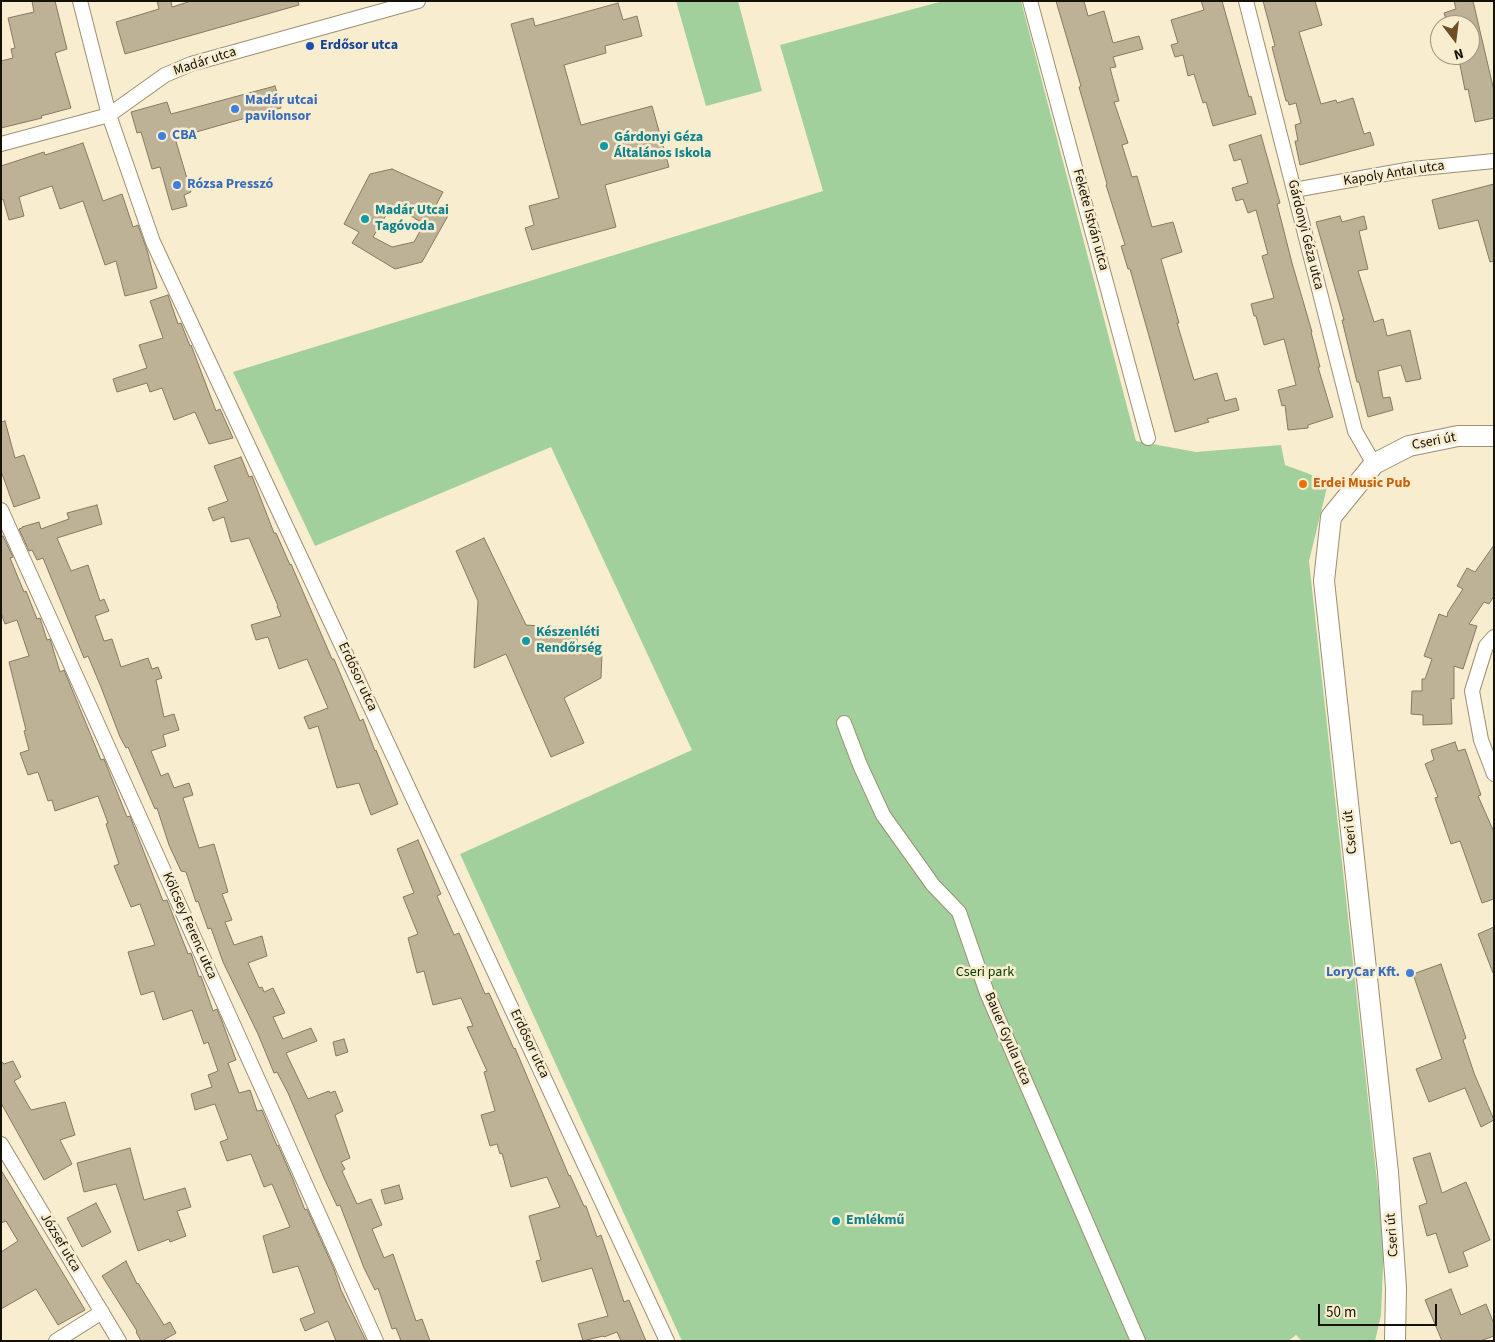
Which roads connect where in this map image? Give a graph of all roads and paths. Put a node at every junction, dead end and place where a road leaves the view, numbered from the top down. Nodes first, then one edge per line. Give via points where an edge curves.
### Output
1 (80, 1) edge
2 (418, 1) edge
3 (1030, 1) edge
4 (1246, 1) edge
5 (109, 114) junction
6 (1, 144) edge
7 (1494, 161) edge
8 (1294, 190) junction
9 (1494, 436) edge
10 (1148, 438) dead end
11 (1374, 464) junction
12 (1, 510) edge
13 (1494, 638) edge
14 (844, 723) dead end
15 (1494, 774) edge
16 (1, 1144) edge
17 (102, 1312) junction
18 (56, 1341) edge
19 (119, 1341) edge
20 (376, 1341) edge
21 (667, 1341) edge
22 (1138, 1341) edge
23 (1394, 1341) edge

1 - 5 street, Erdősor utca
2 - 5 street, Madár utca via 191,64 165,75
3 - 10 street, Fekete István utca
4 - 8 street, Gárdonyi Géza utca
5 - 6 street, Madár utca
5 - 21 street, Erdősor utca via 153,242
7 - 8 street, Kapoly Antal utca via 1412,169
8 - 11 street, Gárdonyi Géza utca via 1355,430
9 - 11 street, Cseri út via 1458,436 1409,446
11 - 23 street, Cseri út via 1331,517 1324,581 1388,1172 1396,1288
12 - 20 street, Kölcsey Ferenc utca
13 - 15 street via 1486,646 1472,691 1481,740
14 - 22 street, Bauer Gyula utca via 884,815 933,885 959,912 987,993
16 - 17 street, József utca
17 - 18 street
17 - 19 street, József utca

